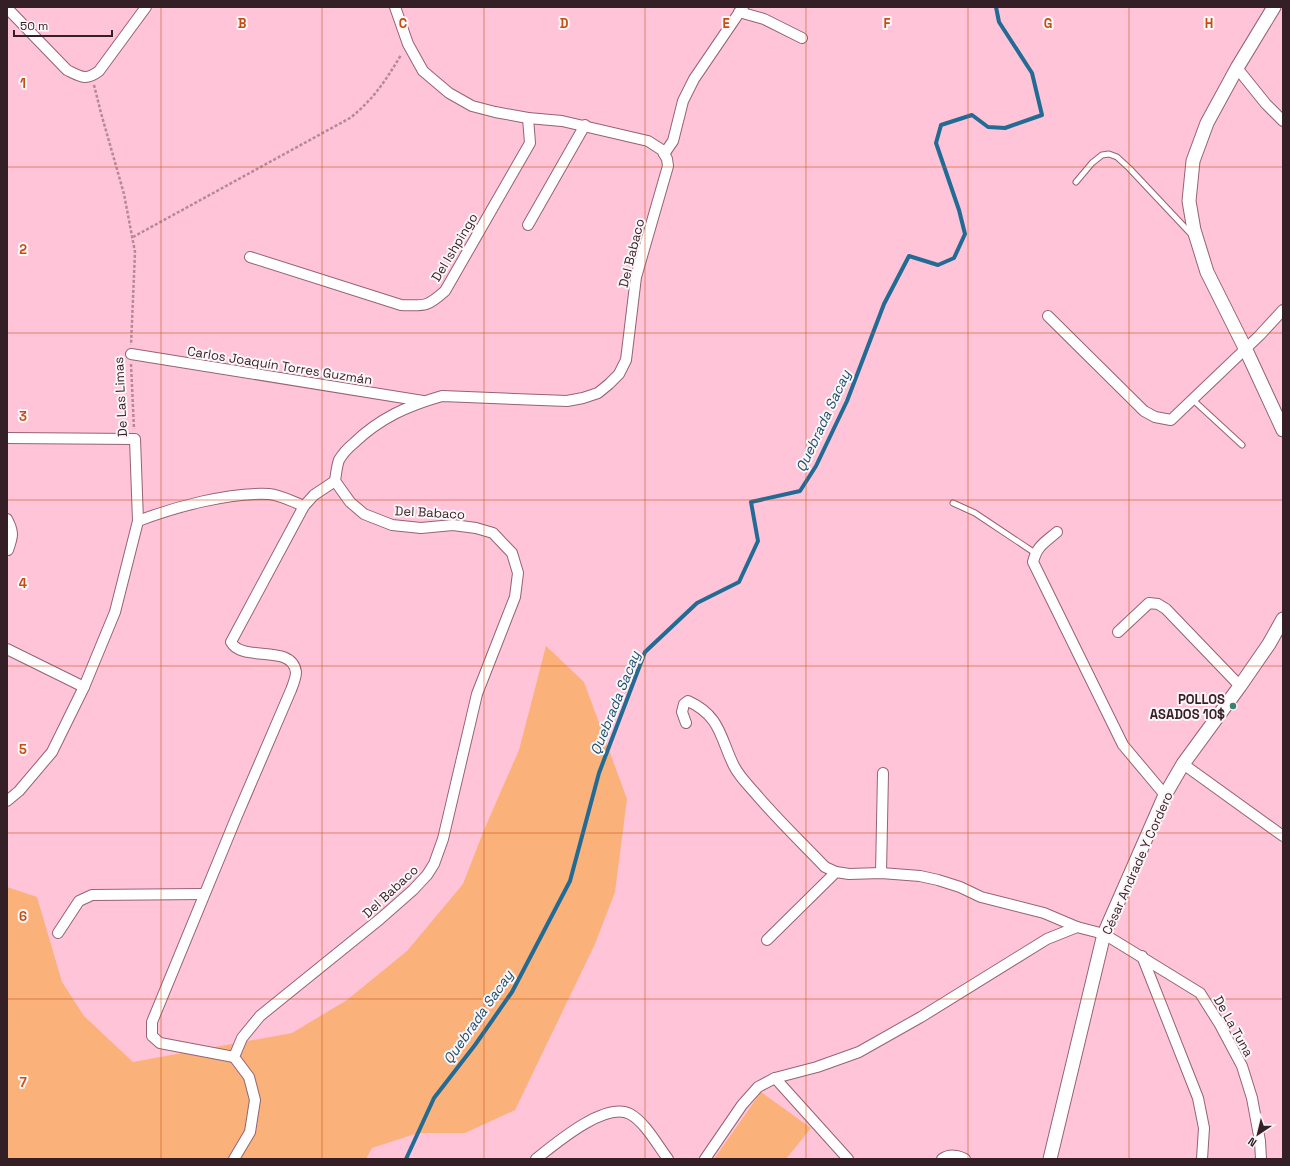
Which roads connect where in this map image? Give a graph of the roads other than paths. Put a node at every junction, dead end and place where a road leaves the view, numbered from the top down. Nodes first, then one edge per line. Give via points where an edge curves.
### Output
1 (146, 7) edge
2 (395, 7) edge
3 (1274, 7) edge
4 (7, 8) edge
5 (741, 9) edge
6 (802, 38) dead end
7 (1237, 68) junction
8 (528, 118) junction
9 (1283, 121) edge
10 (585, 125) junction
11 (664, 154) junction
12 (1076, 182) dead end
13 (528, 225) dead end
14 (1198, 242) junction
15 (250, 257) dead end
16 (1283, 310) edge
17 (1048, 316) dead end
18 (1246, 350) junction
19 (131, 354) road end
20 (1192, 399) junction
21 (425, 401) junction
22 (1283, 430) edge
23 (7, 438) edge
24 (1242, 445) dead end
25 (335, 481) junction
26 (953, 503) dead end
27 (304, 506) junction
28 (7, 519) edge
29 (138, 521) junction
30 (1057, 532) dead end
31 (8, 550) edge
32 (1035, 553) junction
33 (1283, 619) edge
34 (1118, 632) dead end
35 (7, 649) edge
36 (1240, 686) junction
37 (84, 687) junction
38 (686, 723) dead end
39 (1183, 764) junction
40 (883, 773) dead end
41 (1165, 795) junction
42 (7, 801) edge
43 (1283, 836) edge
44 (836, 872) junction
45 (881, 873) junction
46 (204, 894) junction
47 (1077, 927) junction
48 (58, 933) dead end
49 (1104, 934) junction
50 (767, 940) dead end
51 (1142, 956) junction
52 (234, 1057) junction
53 (775, 1078) junction
54 (234, 1159) edge
55 (536, 1159) edge
56 (668, 1159) edge
57 (705, 1159) edge
58 (848, 1159) edge
59 (942, 1159) edge
60 (965, 1159) edge
61 (1050, 1159) edge
62 (1202, 1159) edge
63 (1260, 1159) edge

1 - 4 street via 100,71 86,78 67,70
2 - 8 street via 408,44 423,71 449,93 472,106
3 - 7 street
5 - 6 street
5 - 11 street via 694,79 683,101 673,142
7 - 9 street
7 - 14 street via 1207,123 1193,162 1189,201
8 - 10 street
8 - 15 street, Del Ishpingo via 530,143 445,291 432,302 422,306 401,305
10 - 11 street via 648,141 658,146
10 - 13 street
11 - 21 street, Del Babaco via 668,166 636,277 626,360 620,374 598,393 567,401 442,396
12 - 14 lane via 1102,155 1116,157
14 - 18 street via 1206,272
16 - 18 street
17 - 20 street via 1144,411 1155,418 1171,420
18 - 20 street
18 - 22 street
19 - 21 street, Carlos Joaquín Torres Guzmán
20 - 24 lane
21 - 25 street, Del Babaco via 394,414 365,432 339,461
23 - 29 street, De Las Limas via 135,439
25 - 27 street via 314,495
25 - 52 street, Del Babaco via 350,502 364,514 392,525 421,528 453,526 493,533 512,553 518,573 515,597 477,694 443,839 434,864 413,890 380,919 260,1016 242,1038
26 - 32 lane via 975,513
27 - 29 street via 270,494 236,496 196,503
27 - 46 street via 231,642 237,649 283,656 296,672 291,690
28 - 31 street via 12,529
29 - 37 street, De Las Limas via 115,612
30 - 32 street
32 - 41 street via 1033,562 1123,745
33 - 36 street, César Andrade Y Cordero
34 - 36 street via 1149,603 1158,604 1166,609
35 - 37 street
36 - 39 street, César Andrade Y Cordero
37 - 42 street, De Las Limas via 52,752
38 - 44 street via 682,712 684,704 688,701 710,715 718,725 735,768 755,793 826,867
39 - 41 street, César Andrade Y Cordero
39 - 43 street
40 - 45 street
41 - 49 street, César Andrade Y Cordero
44 - 45 street, De La Tuna
44 - 50 street
45 - 47 street, De La Tuna via 938,880 982,897 1044,913
46 - 48 street via 92,895 79,901
46 - 52 street via 152,1022 152,1036 160,1043
47 - 49 street, De La Tuna
47 - 53 street via 1048,939 922,1018 859,1052
49 - 51 street, De La Tuna
49 - 61 street, César Andrade Y Cordero
51 - 62 street via 1198,1098 1204,1128
51 - 63 street, De La Tuna via 1200,993 1219,1023 1242,1066 1252,1098 1260,1141
52 - 54 street via 249,1077 255,1100 250,1132
53 - 57 street via 758,1087 742,1105
53 - 58 street
55 - 56 street via 576,1129 600,1115 620,1111 630,1114 643,1125
59 - 60 street via 951,1156

